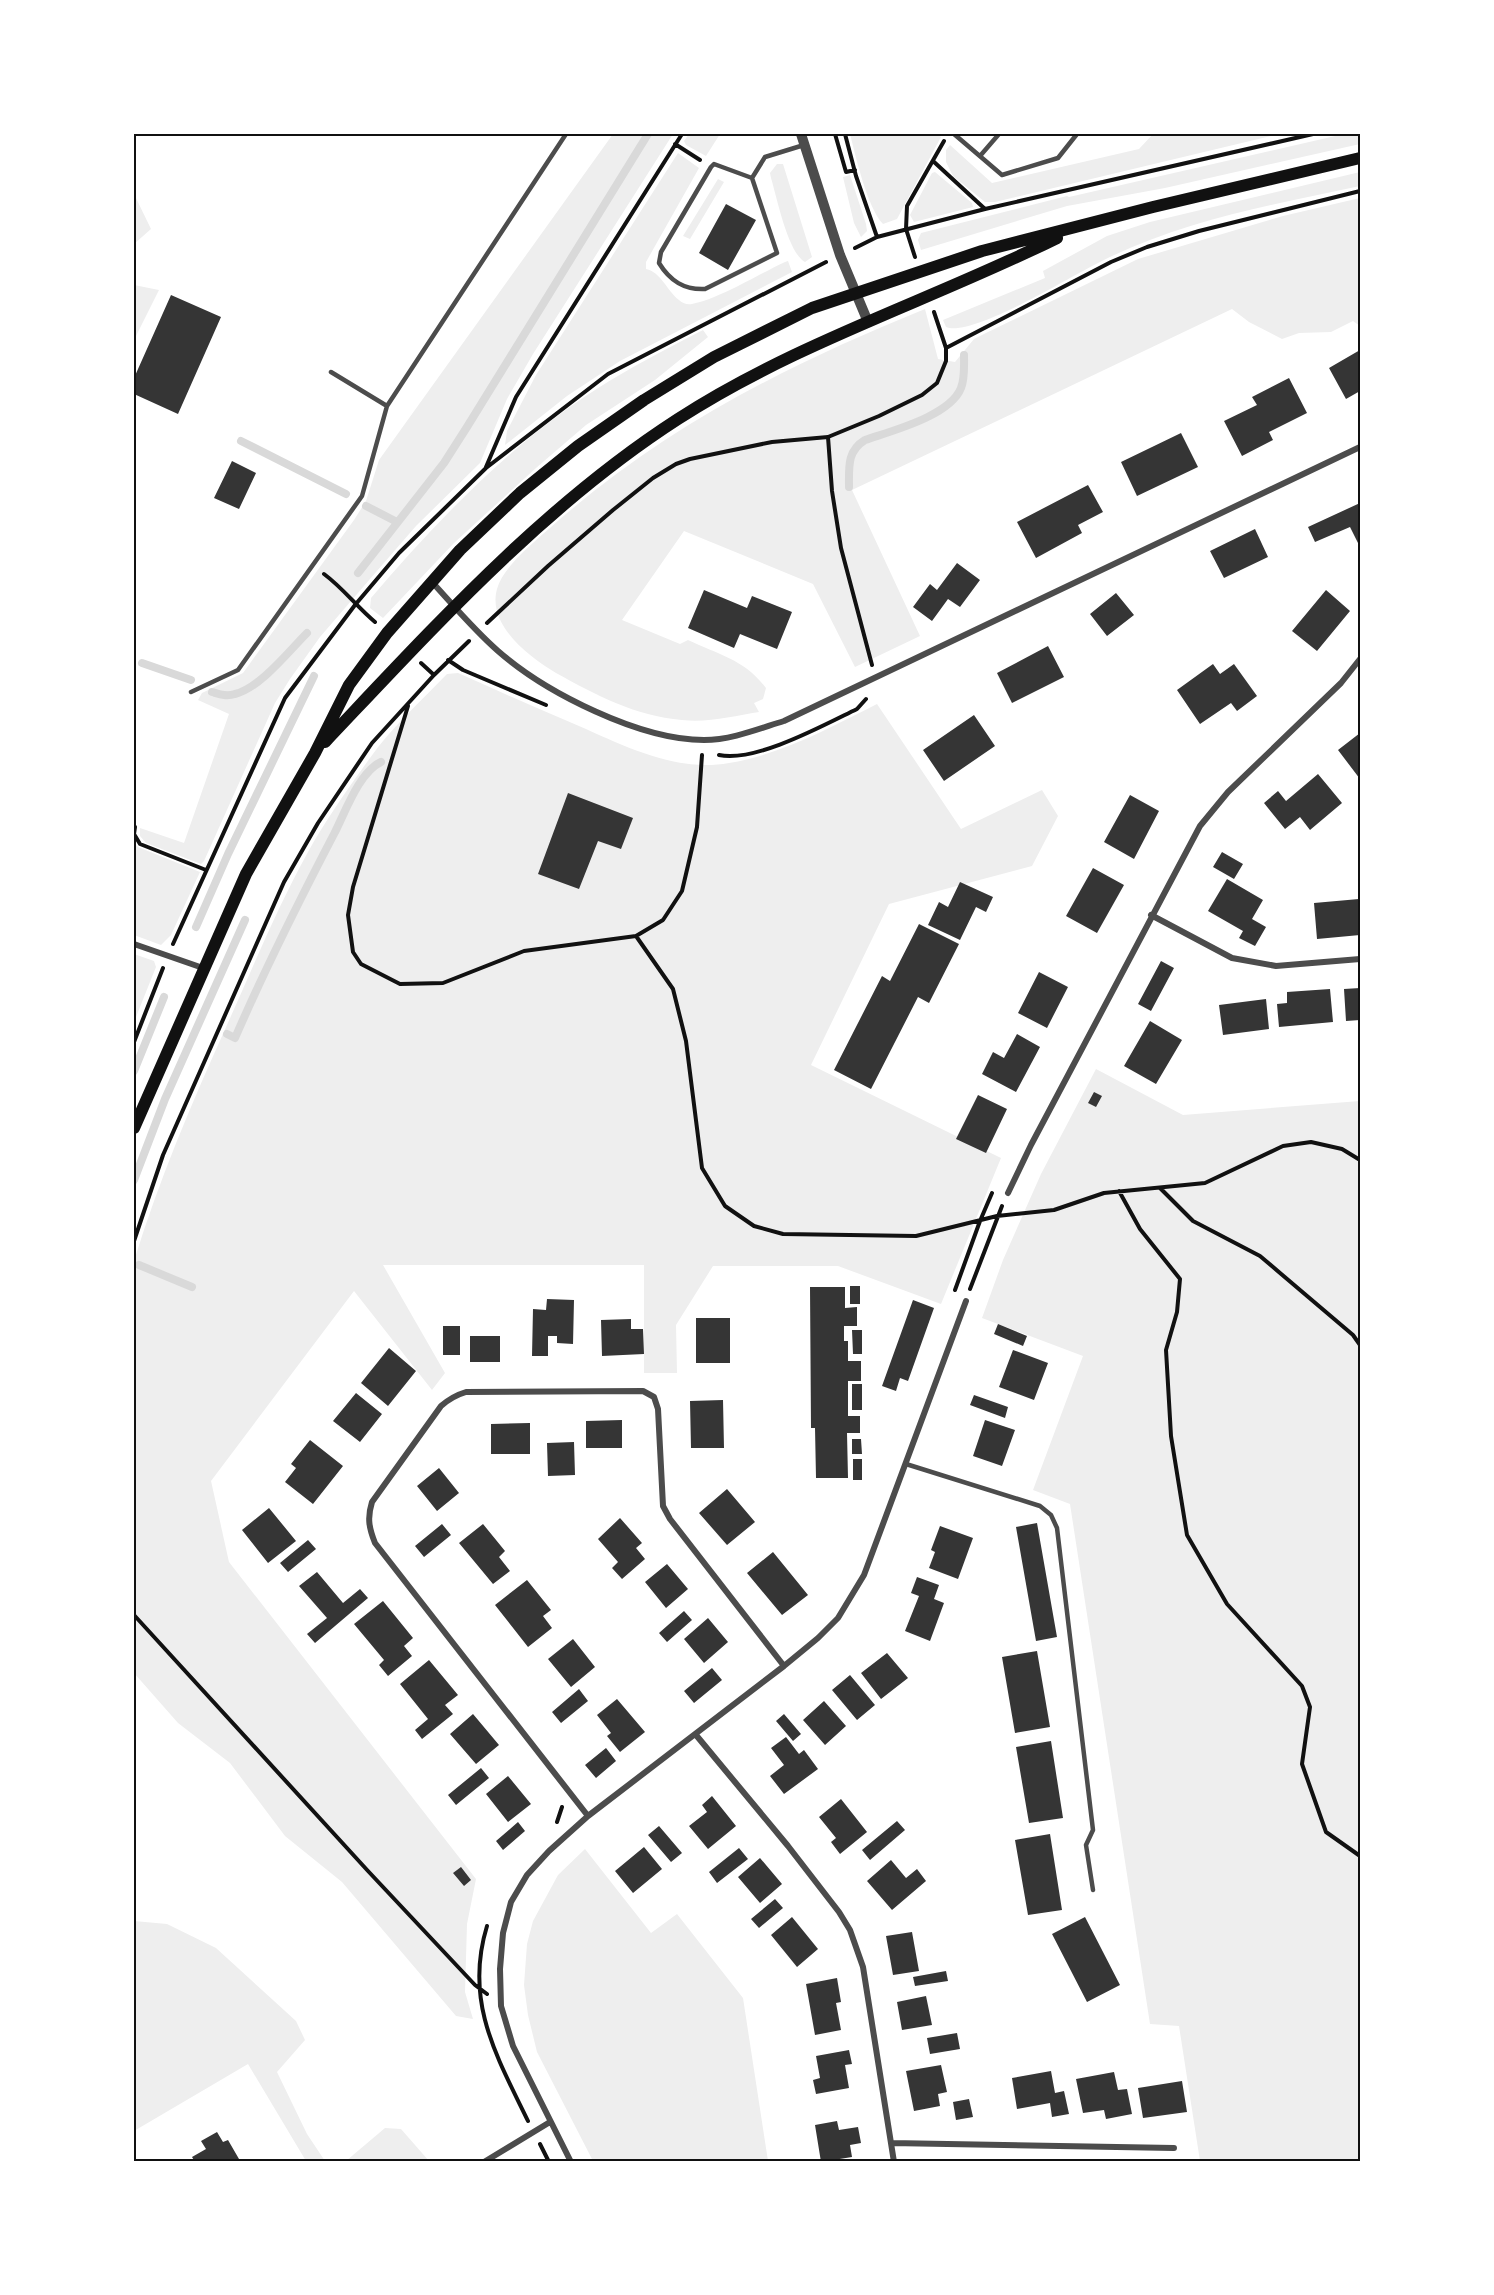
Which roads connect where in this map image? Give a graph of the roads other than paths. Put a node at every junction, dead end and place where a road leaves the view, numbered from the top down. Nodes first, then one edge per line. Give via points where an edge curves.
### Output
1 (566, 134) edge
2 (801, 134) edge
3 (954, 134) edge
4 (999, 134) edge
5 (1077, 134) edge
6 (804, 145) junction
7 (980, 156) junction
8 (1360, 158) edge
9 (752, 178) junction
10 (1077, 228) junction
11 (856, 293) junction
12 (868, 322) junction
13 (331, 372) dead end
14 (387, 406) junction
15 (1360, 447) edge
16 (432, 582) junction
17 (455, 607) junction
18 (1360, 659) edge
19 (191, 692) dead end
20 (315, 753) junction
21 (1151, 915) junction
22 (134, 944) edge
23 (1360, 959) edge
24 (203, 968) junction
25 (134, 1128) edge
26 (1008, 1193) road end
27 (966, 1300) road end
28 (906, 1464) junction
29 (784, 1666) junction
30 (696, 1735) junction
31 (588, 1816) junction
32 (1094, 1890) dead end
33 (550, 2122) junction
34 (891, 2143) junction
35 (1174, 2148) dead end
36 (483, 2162) edge
37 (571, 2162) edge
38 (894, 2162) edge

1 - 14 lane
2 - 6 street
3 - 7 lane
4 - 7 lane
5 - 7 lane via 1058,158 1002,175
6 - 9 lane via 765,157
6 - 11 street
8 - 10 main road
9 - 9 lane via 777,253 705,288 681,286 658,263 711,167 714,164
10 - 11 main road via 982,251
10 - 12 main road via 993,270
11 - 12 street
11 - 16 main road via 771,327 644,400 520,493
12 - 17 main road via 786,359 678,419 557,508
13 - 14 lane
14 - 19 lane via 362,496 238,670
15 - 17 street via 784,721 729,737 704,740 625,724 540,682 478,633
16 - 17 street
16 - 20 main road via 387,633 349,685
17 - 20 main road
18 - 21 street via 1341,683 1228,792 1200,826
20 - 24 main road via 246,874
21 - 23 street via 1232,958 1276,966
21 - 26 street
22 - 24 street
24 - 25 main road
27 - 28 street
28 - 29 street via 853,1597 818,1638
28 - 32 lane via 1040,1506 1051,1515 1057,1528 1093,1830 1086,1845
29 - 30 street
29 - 31 street via 663,1506 654,1397 643,1391 466,1392 441,1406 372,1502 369,1529 375,1543
30 - 31 street
30 - 34 street via 789,1846 840,1911 850,1930 863,1967
31 - 33 street via 527,1875 511,1902 503,1933 501,2006 513,2046
33 - 36 street
33 - 37 street
34 - 35 street
34 - 38 street

